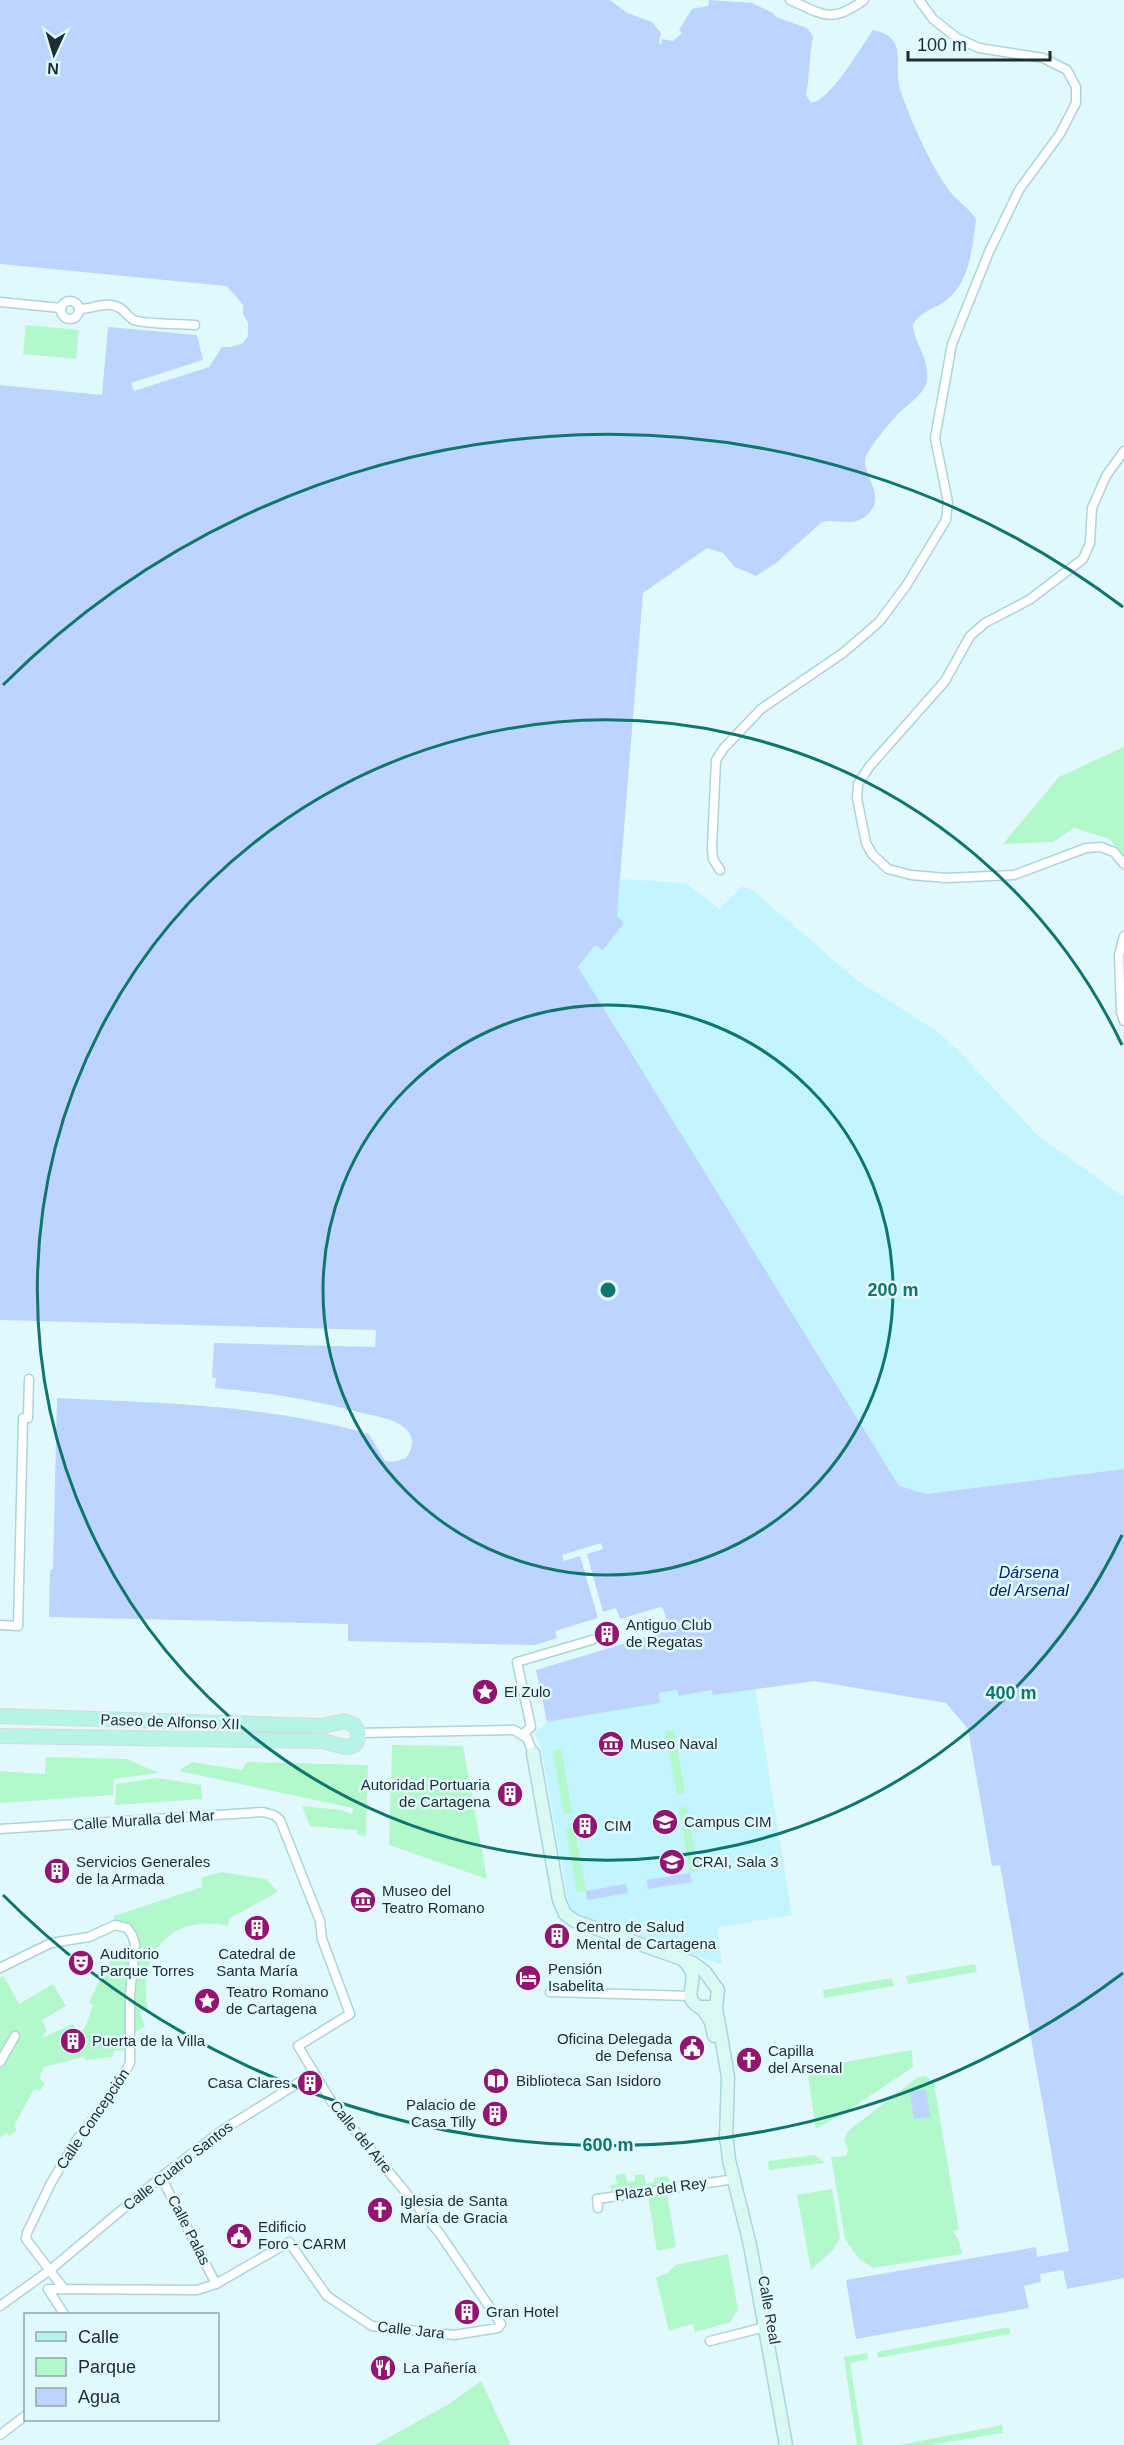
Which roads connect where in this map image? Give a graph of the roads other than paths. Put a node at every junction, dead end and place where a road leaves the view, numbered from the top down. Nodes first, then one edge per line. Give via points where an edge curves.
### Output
1 (790, 0) edge
2 (864, 0) edge
3 (919, 0) edge
4 (0, 302) edge
5 (61, 308) junction
6 (79, 309) junction
7 (195, 325) dead end
8 (1124, 452) edge
9 (1124, 864) edge
10 (720, 870) dead end
11 (1124, 936) edge
12 (1124, 1021) edge
13 (29, 1379) dead end
14 (0, 1625) edge
15 (592, 1640) dead end
16 (0, 1716) edge
17 (339, 1723) junction
18 (358, 1733) junction
19 (523, 1734) junction
20 (0, 1736) edge
21 (337, 1745) junction
22 (533, 1753) joint
23 (0, 1829) edge
24 (673, 1954) junction
25 (0, 1968) edge
26 (714, 1984) junction
27 (691, 1991) junction
28 (550, 1992) dead end
29 (718, 1998) junction
30 (702, 2008) junction
31 (15, 2036) dead end
32 (298, 2046) joint
33 (0, 2062) edge
34 (314, 2073) junction
35 (726, 2139) junction
36 (161, 2176) junction
37 (735, 2179) junction
38 (597, 2208) dead end
39 (50, 2270) junction
40 (216, 2284) junction
41 (64, 2289) junction
42 (0, 2306) edge
43 (63, 2313) edge
44 (765, 2327) junction
45 (498, 2328) joint
46 (710, 2341) dead end
47 (24, 2417) edge
48 (0, 2435) edge
49 (786, 2445) edge
50 (793, 2445) edge

1 - 2 street via 826,16 841,15
3 - 10 street via 933,19 957,38 979,48 1043,58 1067,70 1076,87 1076,103 1060,134 1019,190 951,344 935,438 948,502 946,520 879,622 843,653 761,709 716,760 712,848
4 - 5 street
5 - 6 street via 70,301
5 - 6 street via 63,317 69,320 76,318
6 - 7 street via 98,304 115,306 134,320
8 - 9 street via 1106,476 1092,508 1090,543 1083,559 1029,600 985,623 970,636 945,681 869,767 858,784 857,798 872,855 888,869 912,875 1014,875 1086,848 1101,847 1114,852
11 - 12 street via 1119,955
13 - 14 street via 28,1418 23,1418 18,1626
15 - 19 street via 517,1662 531,1727
16 - 17 main road, Paseo de Alfonso XII via 322,1726
17 - 18 main road via 351,1723
17 - 21 main road via 332,1735
18 - 19 street via 509,1730
18 - 21 main road via 350,1747
19 - 22 street
20 - 21 main road, Paseo de Alfonso XII via 312,1741
22 - 24 main road via 559,1900 565,1914 575,1921
23 - 32 street, Calle Muralla del Mar via 263,1812 274,1815 283,1824 350,2014
24 - 26 main road via 700,1967
24 - 27 main road via 692,1970
25 - 39 street, Calle Concepción via 51,1943 89,1936 115,1924 127,1928 135,1944 129,2063 117,2087 76,2141 51,2183 26,2239
26 - 27 main road via 703,1980
26 - 29 main road
27 - 28 street
27 - 30 main road via 695,2005
29 - 30 main road
29 - 35 main road, Calle Real via 716,2007 728,2077
30 - 35 main road, Calle Real via 713,2028
31 - 33 street
32 - 34 street, Calle del Aire
34 - 36 street, Calle Cuatro Santos via 221,2131
34 - 45 street, Calle del Aire via 333,2104 440,2234 501,2323
35 - 37 main road, Calle Real
36 - 39 street, Calle Cuatro Santos
36 - 40 street, Calle Palas
37 - 38 street, Plaza del Rey via 597,2199
37 - 44 main road, Calle Real
37 - 50 main road, Calle Real via 757,2240
39 - 41 street
39 - 42 street, Calle Cuatro Santos
40 - 41 street via 188,2291
40 - 45 street, Calle Jara via 289,2242 327,2296 372,2326 454,2335
41 - 43 street via 48,2289
44 - 46 street
44 - 49 main road, Calle Real
47 - 48 street

